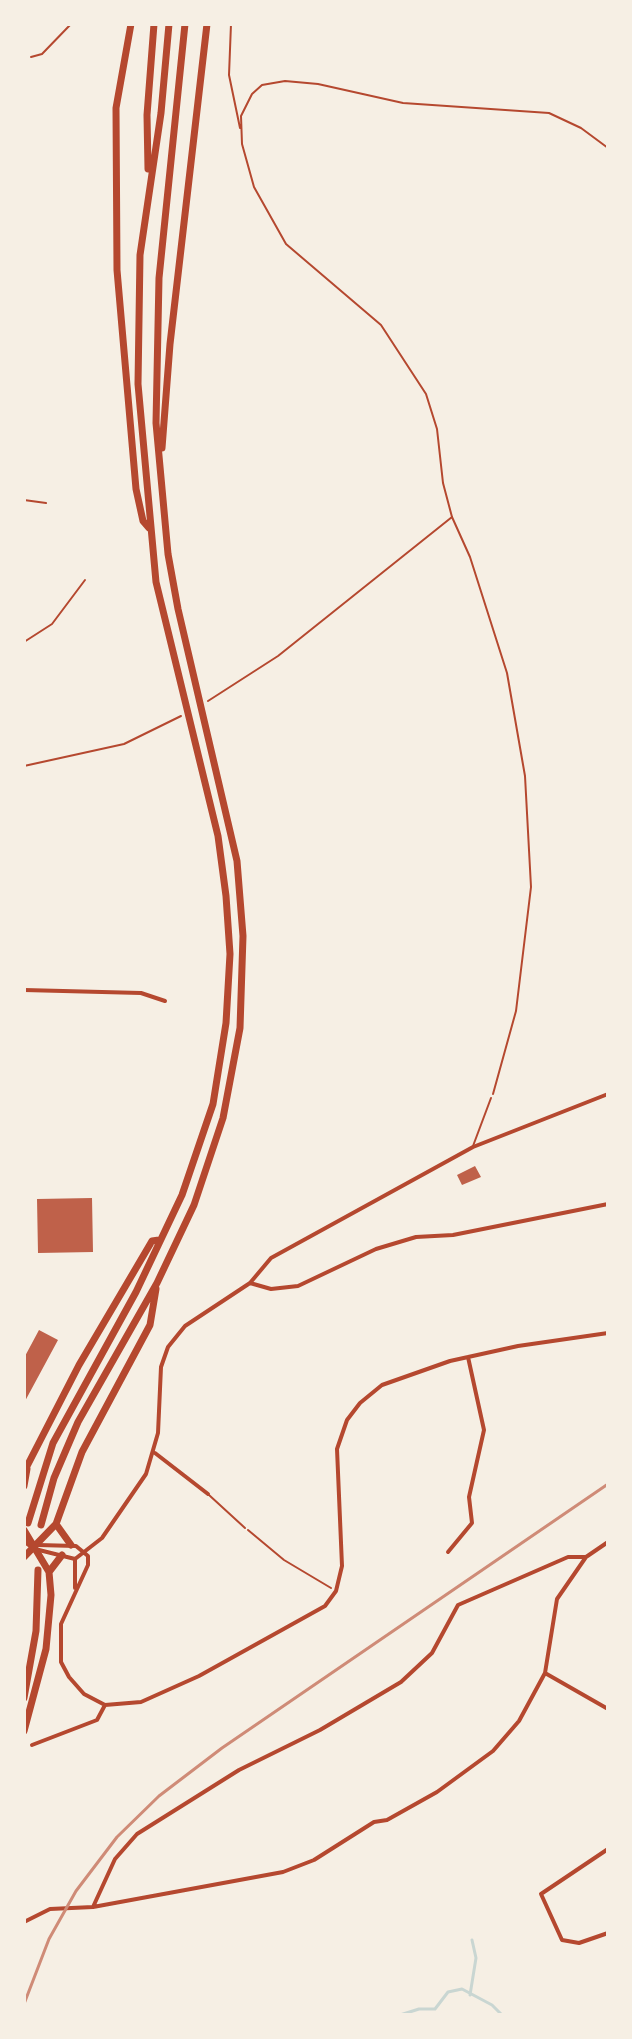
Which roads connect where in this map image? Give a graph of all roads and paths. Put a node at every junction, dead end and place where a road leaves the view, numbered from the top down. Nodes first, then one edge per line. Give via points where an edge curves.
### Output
1 (71, 24) edge
2 (131, 24) edge
3 (154, 24) edge
4 (169, 24) edge
5 (185, 24) edge
6 (207, 24) edge
7 (231, 24) edge
8 (31, 57) dead end
9 (240, 129) junction
10 (608, 148) edge
11 (148, 189) junction
12 (161, 478) junction
13 (24, 500) edge
14 (46, 503) dead end
15 (452, 517) junction
16 (150, 529) junction
17 (85, 580) dead end
18 (24, 642) edge
19 (230, 688) dead end
20 (162, 726) dead end
21 (24, 766) edge
22 (24, 990) edge
23 (165, 1001) dead end
24 (608, 1094) edge
25 (491, 1098) joint
26 (473, 1147) junction
27 (608, 1204) edge
28 (159, 1240) junction
29 (157, 1283) junction
30 (250, 1283) junction
31 (608, 1333) edge
32 (468, 1357) junction
33 (155, 1453) junction
34 (26, 1469) edge
35 (24, 1486) edge
36 (208, 1494) joint
37 (56, 1524) junction
38 (41, 1525) dead end
39 (26, 1526) edge
40 (245, 1528) joint
41 (608, 1542) edge
42 (26, 1545) edge
43 (71, 1545) junction
44 (448, 1552) dead end
45 (86, 1553) junction
46 (24, 1557) edge
47 (69, 1557) junction
48 (586, 1557) junction
49 (38, 1570) dead end
50 (49, 1572) junction
51 (75, 1589) junction
52 (336, 1591) junction
53 (545, 1673) junction
54 (24, 1698) edge
55 (105, 1705) junction
56 (608, 1709) edge
57 (24, 1731) edge
58 (32, 1745) dead end
59 (608, 1849) edge
60 (93, 1907) junction
61 (24, 1922) edge
62 (608, 1933) edge

1 - 8 lane via 42,54
2 - 16 highway via 116,108 117,270 136,489
3 - 11 highway
4 - 11 highway
5 - 12 highway via 159,278 154,389
6 - 12 highway via 167,375
7 - 9 path via 229,75
9 - 10 path via 252,94 262,85 285,81 403,103 549,113
9 - 15 path via 254,187 286,244 381,325 426,394
11 - 16 highway via 138,360
12 - 29 highway via 178,609 237,861 243,968 240,1028 223,1118 194,1205
13 - 14 path
15 - 19 path
15 - 25 path via 507,673 529,815 531,887 525,954 516,1011
16 - 28 highway via 162,611 218,836 230,954 213,1104 187,1183
17 - 18 path via 52,624
20 - 21 path via 138,739
22 - 23 street via 141,993
24 - 26 street
25 - 26 lane
26 - 30 street via 271,1258
27 - 30 street via 453,1235 416,1237 376,1249 298,1286 271,1289
28 - 34 highway via 152,1241 79,1365
28 - 39 highway via 53,1443
29 - 37 highway via 150,1325 82,1452
29 - 38 highway via 78,1422
30 - 33 street via 185,1326 168,1347 161,1367
31 - 32 street
32 - 44 street via 484,1430 469,1497 472,1523
32 - 52 street via 382,1385 347,1420 337,1449 342,1566
33 - 36 street
33 - 45 street via 136,1493
34 - 35 highway
36 - 40 lane
37 - 42 highway
37 - 43 highway
39 - 42 highway
40 - 52 path via 284,1560
41 - 48 street
42 - 43 street
42 - 46 highway
42 - 47 street
42 - 50 highway
43 - 45 street
45 - 47 street
45 - 51 street via 88,1565
47 - 50 highway
47 - 51 street
48 - 53 street via 557,1599
48 - 60 street via 568,1557 458,1605 432,1653 401,1682 239,1770 137,1834 115,1859
49 - 54 highway via 36,1631
50 - 57 highway via 46,1649
51 - 55 street via 61,1624 61,1662 84,1694
52 - 55 street via 325,1606 303,1620 170,1690 141,1702
53 - 56 street
53 - 60 street via 519,1721 493,1751 437,1792 363,1828 314,1860 283,1872
55 - 58 street via 97,1720
59 - 62 street via 541,1894 562,1940 579,1943
60 - 61 street via 50,1909

